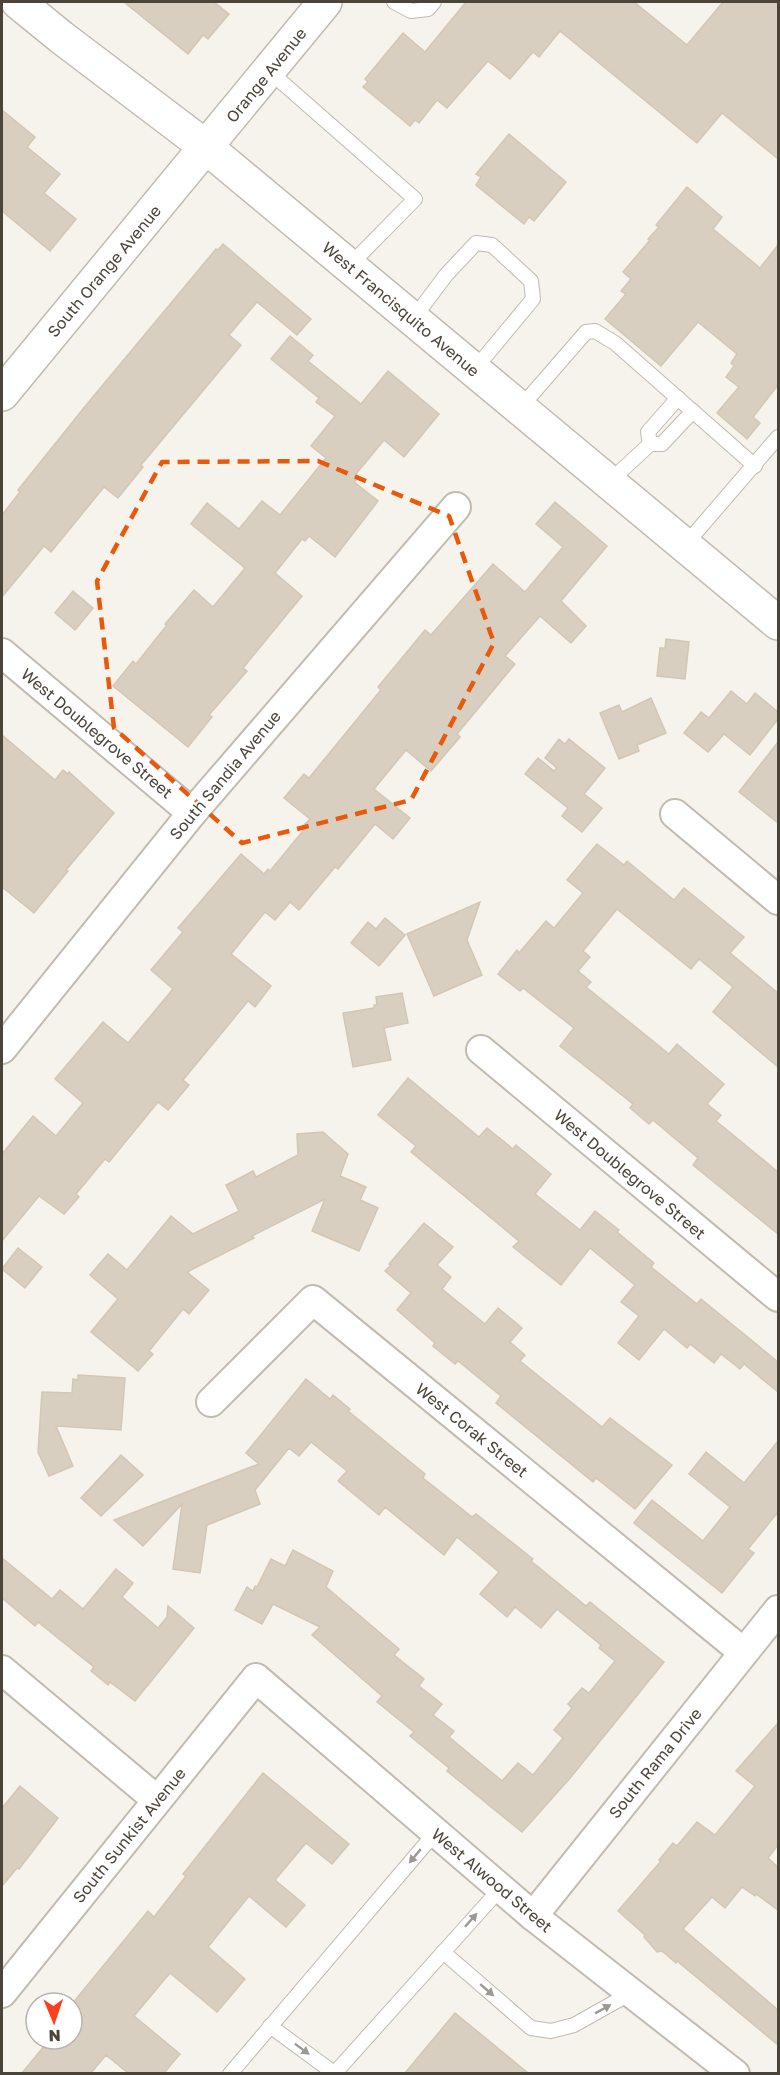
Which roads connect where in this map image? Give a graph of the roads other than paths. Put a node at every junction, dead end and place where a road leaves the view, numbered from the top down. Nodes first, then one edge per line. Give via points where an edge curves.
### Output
1 (18, 2) edge
2 (326, 2) edge
3 (394, 2) edge
4 (434, 2) edge
5 (269, 71) junction
6 (206, 147) junction
7 (349, 266) junction
8 (413, 319) junction
9 (474, 370) junction
10 (2, 394) edge
11 (678, 398) junction
12 (520, 408) junction
13 (693, 411) junction
14 (778, 437) edge
15 (650, 444) junction
16 (755, 466) junction
17 (608, 483) junction
18 (456, 507) dead end
19 (685, 544) junction
20 (778, 623) edge
21 (2, 653) edge
22 (192, 813) junction
23 (675, 814) dead end
24 (778, 900) edge
25 (2, 1050) edge
26 (481, 1050) dead end
27 (778, 1297) edge
28 (211, 1402) dead end
29 (778, 1610) edge
30 (743, 1652) junction
31 (2, 1670) edge
32 (256, 1678) joint
33 (157, 1800) junction
34 (435, 1833) junction
35 (500, 1889) junction
36 (532, 1916) junction
37 (443, 1952) junction
38 (2, 1993) edge
39 (631, 1993) junction
40 (270, 2026) junction
41 (230, 2073) edge
42 (334, 2073) edge
43 (735, 2073) edge

1 - 6 street, West Francisquito Avenue
2 - 5 street, Orange Avenue
3 - 4 lane via 411,11 428,9
5 - 6 street, Orange Avenue
5 - 7 lane via 415,199
6 - 7 street, West Francisquito Avenue
6 - 10 street, South Orange Avenue
7 - 8 street, West Francisquito Avenue
8 - 9 street, West Francisquito Avenue
8 - 9 lane via 476,243 492,244 531,281 533,299
9 - 12 street, West Francisquito Avenue
11 - 12 lane via 606,336 595,331 586,332
11 - 13 lane
11 - 15 lane via 648,432
12 - 17 street, West Francisquito Avenue
13 - 15 lane via 662,444
13 - 16 lane
14 - 16 lane
15 - 17 lane
16 - 19 lane
17 - 19 street, West Francisquito Avenue
18 - 22 street, South Sandia Avenue
19 - 20 street, West Francisquito Avenue
21 - 22 street, West Doublegrove Street
22 - 25 street, South Sandia Avenue
23 - 24 street
26 - 27 street, West Doublegrove Street
28 - 30 street, West Corak Street via 313,1300
29 - 30 street, South Rama Drive
30 - 36 street, South Rama Drive
31 - 33 street
32 - 33 street, South Sunkist Avenue
32 - 34 street, West Alwood Street
33 - 38 street, South Sunkist Avenue
34 - 35 street, West Alwood Street
34 -> 40 lane
35 - 36 street, West Alwood Street
37 -> 35 lane
36 - 39 street, West Alwood Street
37 -> 39 lane via 531,2028 551,2031 574,2025
37 - 42 lane
39 - 43 street, West Alwood Street
40 - 41 lane
40 -> 42 lane

